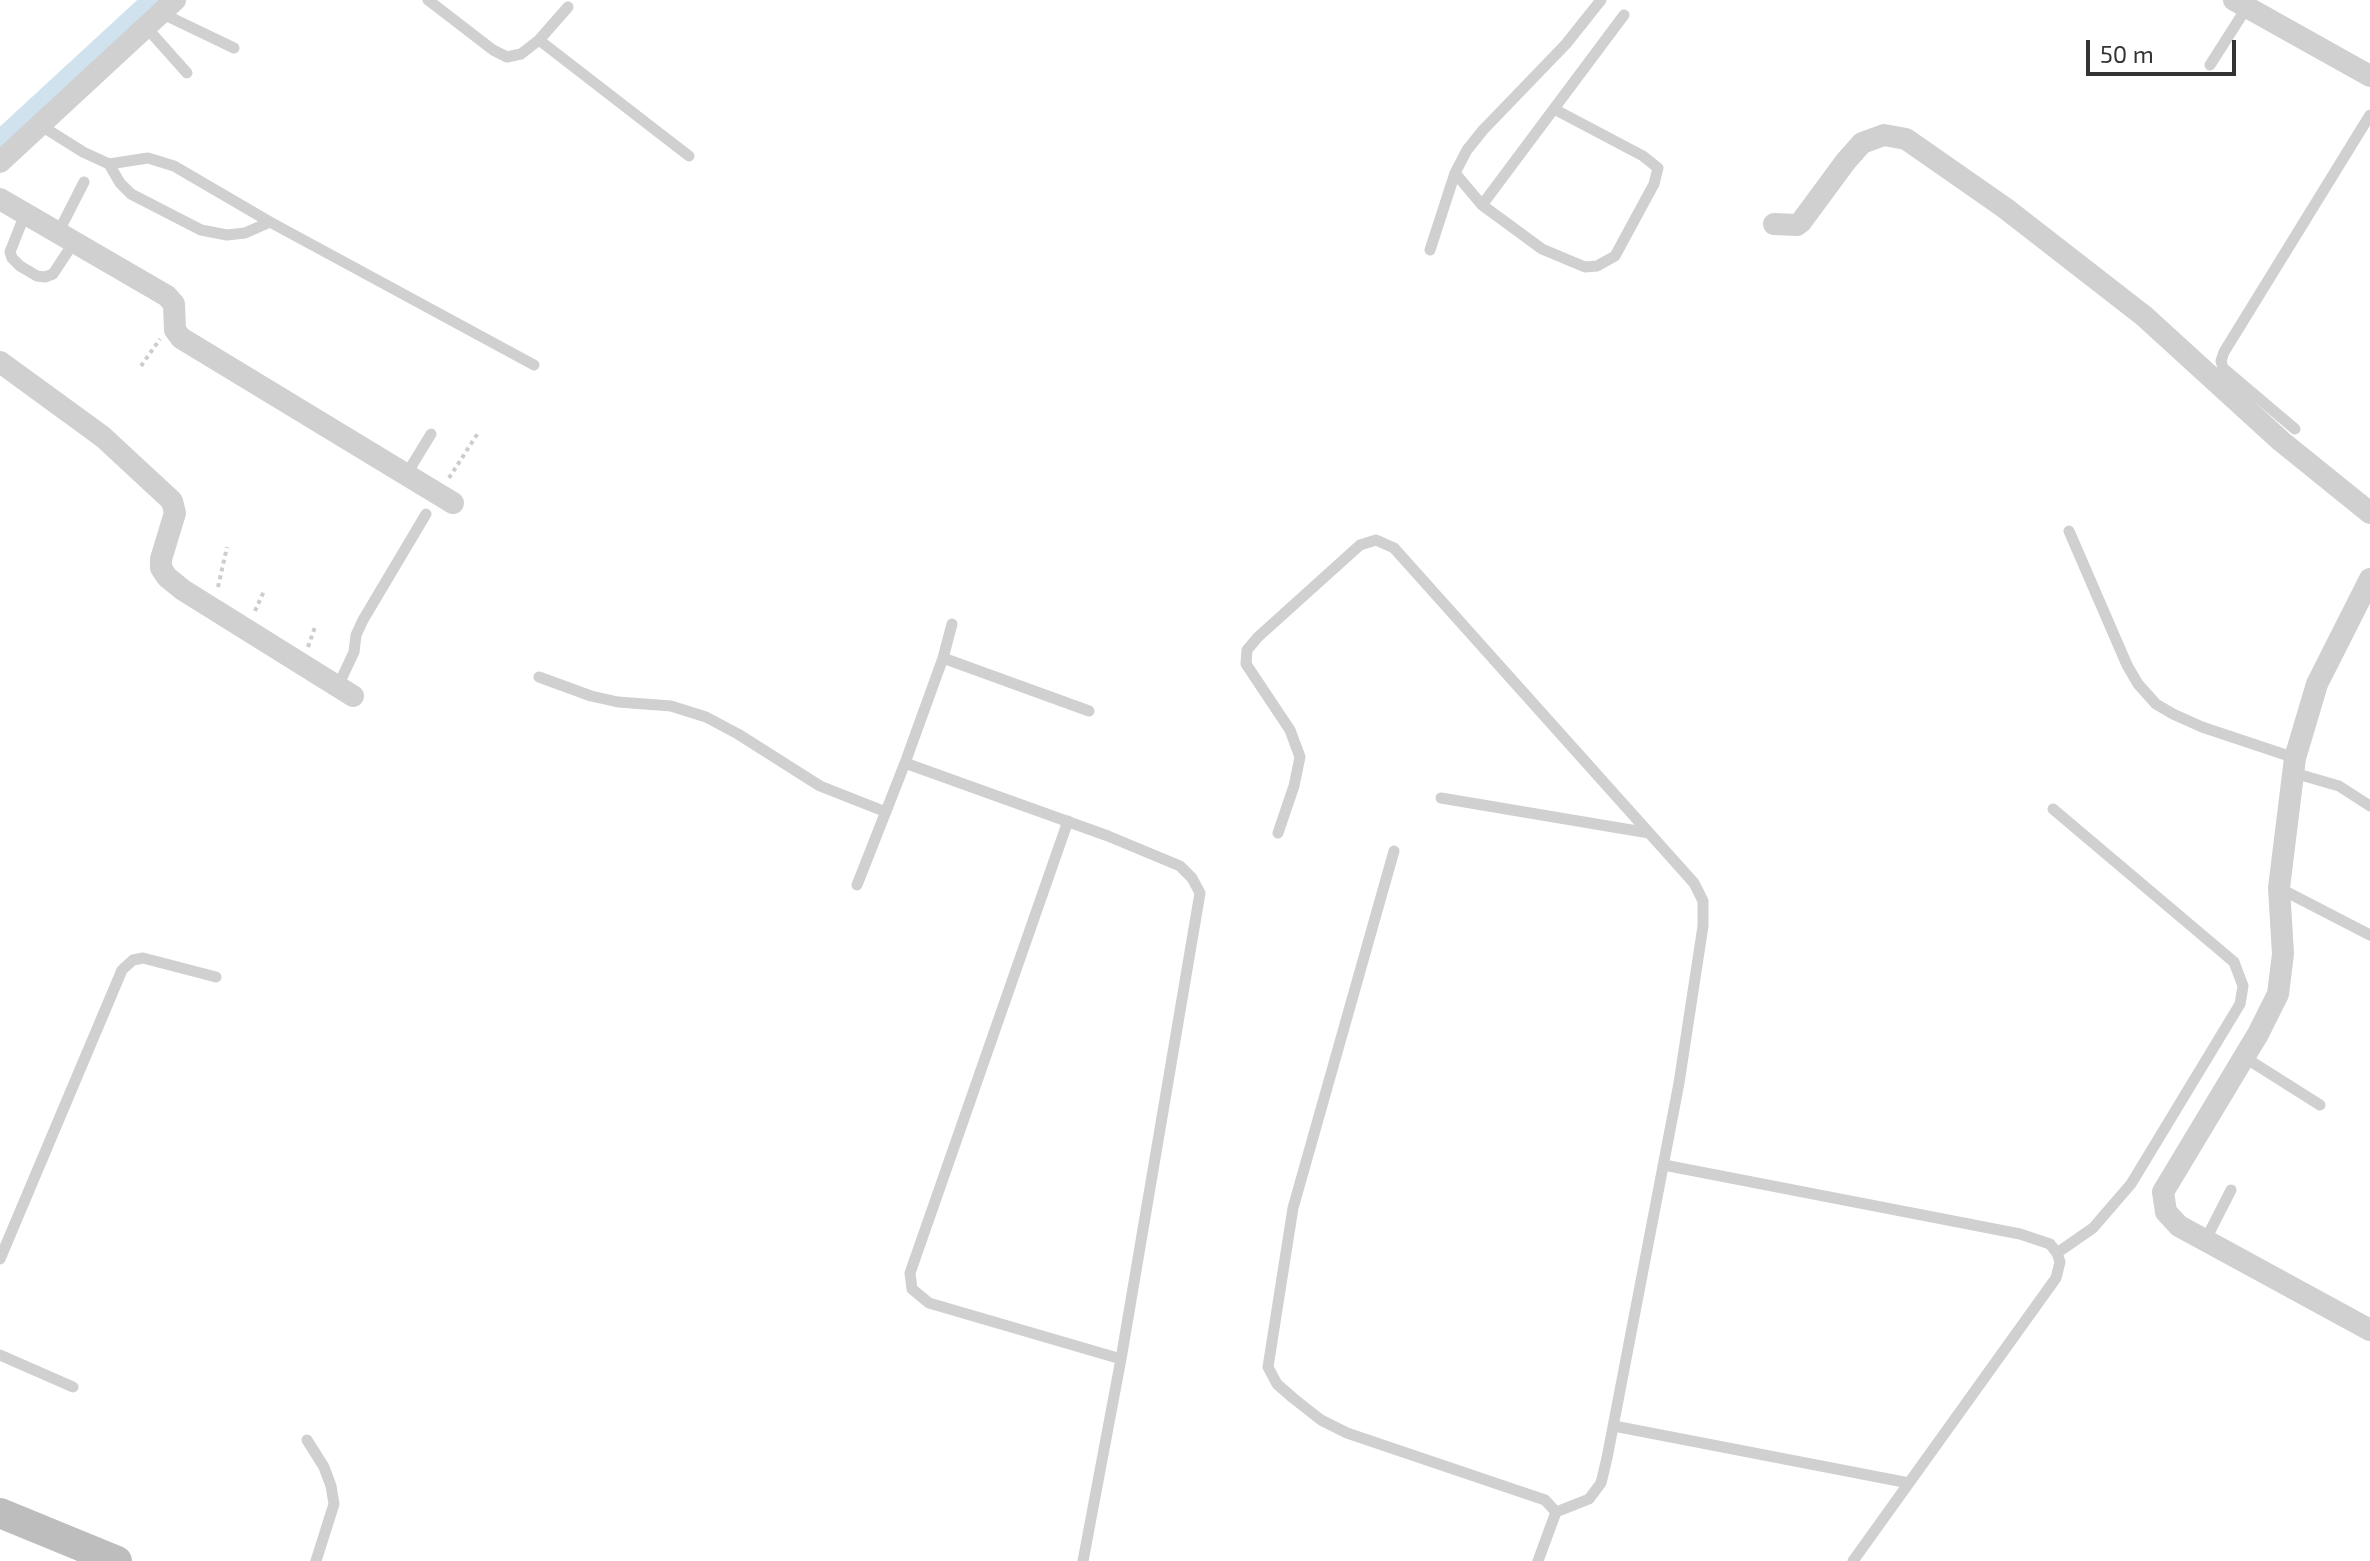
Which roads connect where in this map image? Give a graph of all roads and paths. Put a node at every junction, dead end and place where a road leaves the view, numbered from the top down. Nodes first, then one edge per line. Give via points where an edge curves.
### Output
1 (428, 0) edge
2 (1601, 0) edge
3 (2241, 4) edge
4 (568, 7) dead end
5 (161, 13) edge
6 (1624, 15) dead end
7 (539, 40) junction
8 (234, 48) dead end
9 (2210, 65) dead end
10 (187, 73) dead end
11 (2370, 76) edge
12 (1554, 109) junction
13 (2370, 115) edge
14 (40, 125) junction
15 (689, 156) dead end
16 (0, 162) edge
17 (109, 164) junction
18 (1455, 173) junction
19 (84, 182) dead end
20 (0, 199) edge
21 (1482, 205) junction
22 (25, 214) junction
23 (270, 222) junction
24 (1774, 224) dead end
25 (66, 237) junction
26 (1430, 250) dead end
27 (0, 362) edge
28 (534, 365) dead end
29 (2295, 429) dead end
30 (478, 433) dead end
31 (431, 434) dead end
32 (406, 475) junction
33 (446, 499) joint
34 (2370, 513) edge
35 (426, 514) dead end
36 (2069, 531) dead end
37 (227, 547) dead end
38 (2370, 579) edge
39 (213, 609) junction
40 (952, 624) dead end
41 (943, 658) junction
42 (539, 677) dead end
43 (346, 691) joint
44 (1089, 711) dead end
45 (905, 763) junction
46 (2294, 765) junction
47 (1441, 798) dead end
48 (2370, 806) edge
49 (2053, 809) dead end
50 (886, 812) junction
51 (1068, 821) junction
52 (1278, 833) dead end
53 (1649, 833) junction
54 (1394, 851) dead end
55 (857, 885) dead end
56 (2279, 888) junction
57 (2370, 935) edge
58 (216, 977) dead end
59 (2244, 1057) junction
60 (2320, 1105) dead end
61 (1664, 1165) junction
62 (2231, 1190) dead end
63 (2205, 1241) junction
64 (2057, 1253) junction
65 (0, 1259) edge
66 (2370, 1330) edge
67 (0, 1355) edge
68 (1121, 1359) junction
69 (73, 1387) dead end
70 (1614, 1426) junction
71 (307, 1440) dead end
72 (1909, 1483) junction
73 (1556, 1512) junction
74 (0, 1513) edge
75 (67, 1551) edge
76 (117, 1561) edge
77 (316, 1561) edge
78 (1083, 1561) edge
79 (1538, 1561) edge
80 (1853, 1561) edge

1 - 7 lane via 507,57
2 - 18 lane via 1483,130
3 - 9 lane
3 - 11 street
4 - 7 lane
5 - 8 lane
5 - 10 lane
5 - 14 street
6 - 12 lane
7 - 15 lane
12 - 21 lane
12 - 21 lane via 1658,168 1615,256 1585,267 1556,257
13 - 29 lane via 2221,361
14 - 16 street
14 - 17 lane
17 - 23 lane via 162,161
17 - 23 lane via 131,194 201,230 245,233
18 - 21 lane
18 - 26 lane
19 - 25 lane
20 - 22 street
22 - 25 street
22 - 25 lane via 10,252 37,276 53,274
23 - 28 lane
24 - 34 street via 1801,222 1862,143 1884,135 1906,139 2144,316 2281,441
25 - 32 street via 167,296 174,304 175,330 181,338
27 - 39 street via 103,437 172,501 175,513 161,568 176,585
30 - 33 path
31 - 32 lane
32 - 33 street
35 - 43 lane via 356,635
36 - 46 lane via 2127,665 2156,704
37 - 39 path
38 - 46 street via 2317,684
39 - 43 street
40 - 41 lane
41 - 44 lane
41 - 45 lane
42 - 50 lane via 591,696 671,706 706,717 820,786
45 - 50 lane
45 - 51 lane
46 - 48 lane
46 - 56 street
47 - 53 lane
49 - 64 lane via 2234,962 2243,986 2240,1004 2131,1184 2093,1228
50 - 55 lane
51 - 68 lane via 1180,866 1200,893
51 - 68 lane via 910,1273 912,1289 929,1303
52 - 53 lane via 1300,757 1290,730 1246,664 1247,650 1360,545 1376,540 1394,548
53 - 61 lane via 1694,883 1703,901 1701,942
54 - 73 lane via 1293,1208 1268,1367 1277,1384 1321,1420 1545,1500
56 - 57 lane
56 - 59 street via 2283,954 2278,994
58 - 65 lane via 143,958 122,970
59 - 60 lane
59 - 63 street via 2163,1192 2166,1212
61 - 64 lane via 2020,1234 2050,1244
61 - 70 lane
62 - 63 lane
63 - 66 street
64 - 72 lane via 2056,1278
67 - 69 lane
68 - 78 lane
70 - 72 lane
70 - 73 lane via 1601,1483 1589,1499
71 - 77 lane via 324,1467 334,1504
72 - 80 lane
73 - 79 lane
74 - 75 street
75 - 76 street

